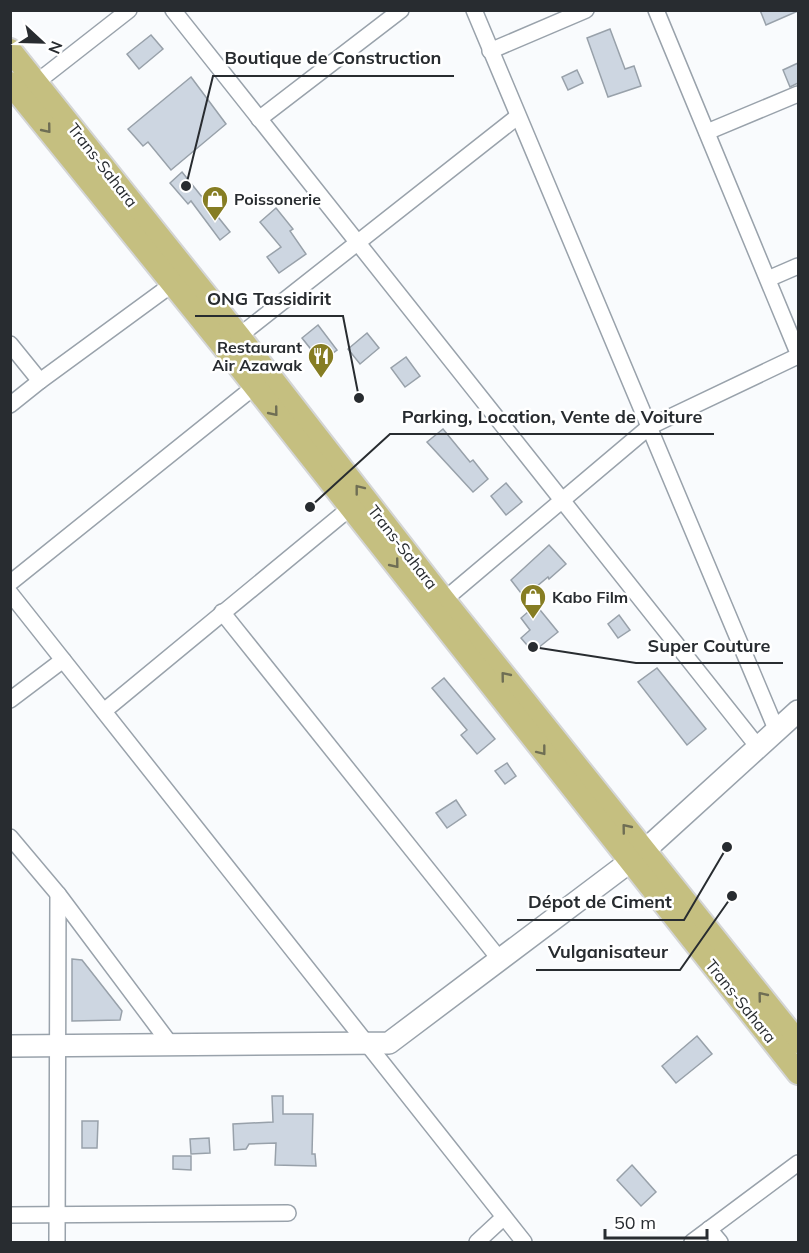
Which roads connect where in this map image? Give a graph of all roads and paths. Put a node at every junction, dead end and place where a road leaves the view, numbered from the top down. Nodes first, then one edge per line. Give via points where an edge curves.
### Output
1 (129, 10) edge
2 (173, 10) edge
3 (401, 10) edge
4 (474, 10) edge
5 (586, 10) edge
6 (656, 10) edge
7 (10, 50) edge
8 (490, 51) junction
9 (37, 82) junction
10 (10, 83) edge
11 (798, 94) edge
12 (517, 117) junction
13 (259, 119) junction
14 (707, 132) junction
15 (358, 244) junction
16 (798, 266) edge
17 (180, 279) junction
18 (768, 279) junction
19 (238, 336) junction
20 (10, 344) edge
21 (798, 355) edge
22 (40, 381) junction
23 (254, 387) junction
24 (10, 405) edge
25 (649, 427) junction
26 (562, 500) junction
27 (350, 508) junction
28 (10, 584) edge
29 (10, 593) edge
30 (444, 600) junction
31 (222, 612) junction
32 (63, 660) junction
33 (10, 700) edge
34 (104, 711) junction
35 (798, 711) edge
36 (776, 729) junction
37 (758, 747) junction
38 (10, 837) edge
39 (637, 856) junction
40 (58, 894) junction
41 (501, 961) junction
42 (798, 1042) edge
43 (367, 1043) junction
44 (171, 1045) junction
45 (10, 1046) edge
46 (58, 1046) junction
47 (798, 1073) edge
48 (798, 1163) edge
49 (288, 1213) dead end
50 (57, 1214) junction
51 (10, 1215) edge
52 (504, 1217) junction
53 (709, 1229) junction
54 (57, 1242) edge
55 (477, 1242) edge
56 (524, 1242) edge
57 (692, 1242) edge
58 (720, 1242) edge

1 - 9 street
2 - 13 street
3 - 13 street
4 - 8 street
5 - 8 street
6 - 14 street
7 - 9 main road, Trans-Sahara
8 - 12 street
9 - 17 main road, Trans-Sahara
10 -> 17 main road, Trans-Sahara
11 - 14 street
12 - 15 street
12 - 25 street
13 - 15 street
14 - 18 street
15 - 19 street
15 - 26 street
16 - 18 street
17 - 19 main road, Trans-Sahara
17 - 22 street
17 - 23 main road, Trans-Sahara
18 - 21 street
30 -> 19 main road, Trans-Sahara
20 - 22 street
21 - 25 street
22 - 24 street
23 -> 27 main road, Trans-Sahara
23 - 28 street
25 - 26 street
25 - 36 street
26 - 30 street
26 - 37 street
27 - 31 street
27 -> 39 main road, Trans-Sahara
29 - 32 street
39 -> 30 main road, Trans-Sahara
31 - 34 street
31 - 41 street
32 - 33 street
32 - 34 street
34 - 43 street
35 - 36 street
36 - 37 street
37 - 39 street
38 - 40 street
39 - 41 street
42 -> 39 main road, Trans-Sahara
39 - 47 main road, Trans-Sahara
40 - 44 street
40 - 46 street
41 - 43 street via 389,1043
43 - 44 street
43 - 52 street
44 - 46 street
45 - 46 street
46 - 50 street
48 - 53 street
49 - 50 street
50 - 51 street
50 - 54 street
52 - 55 street
52 - 56 street
53 - 57 street
53 - 58 street

